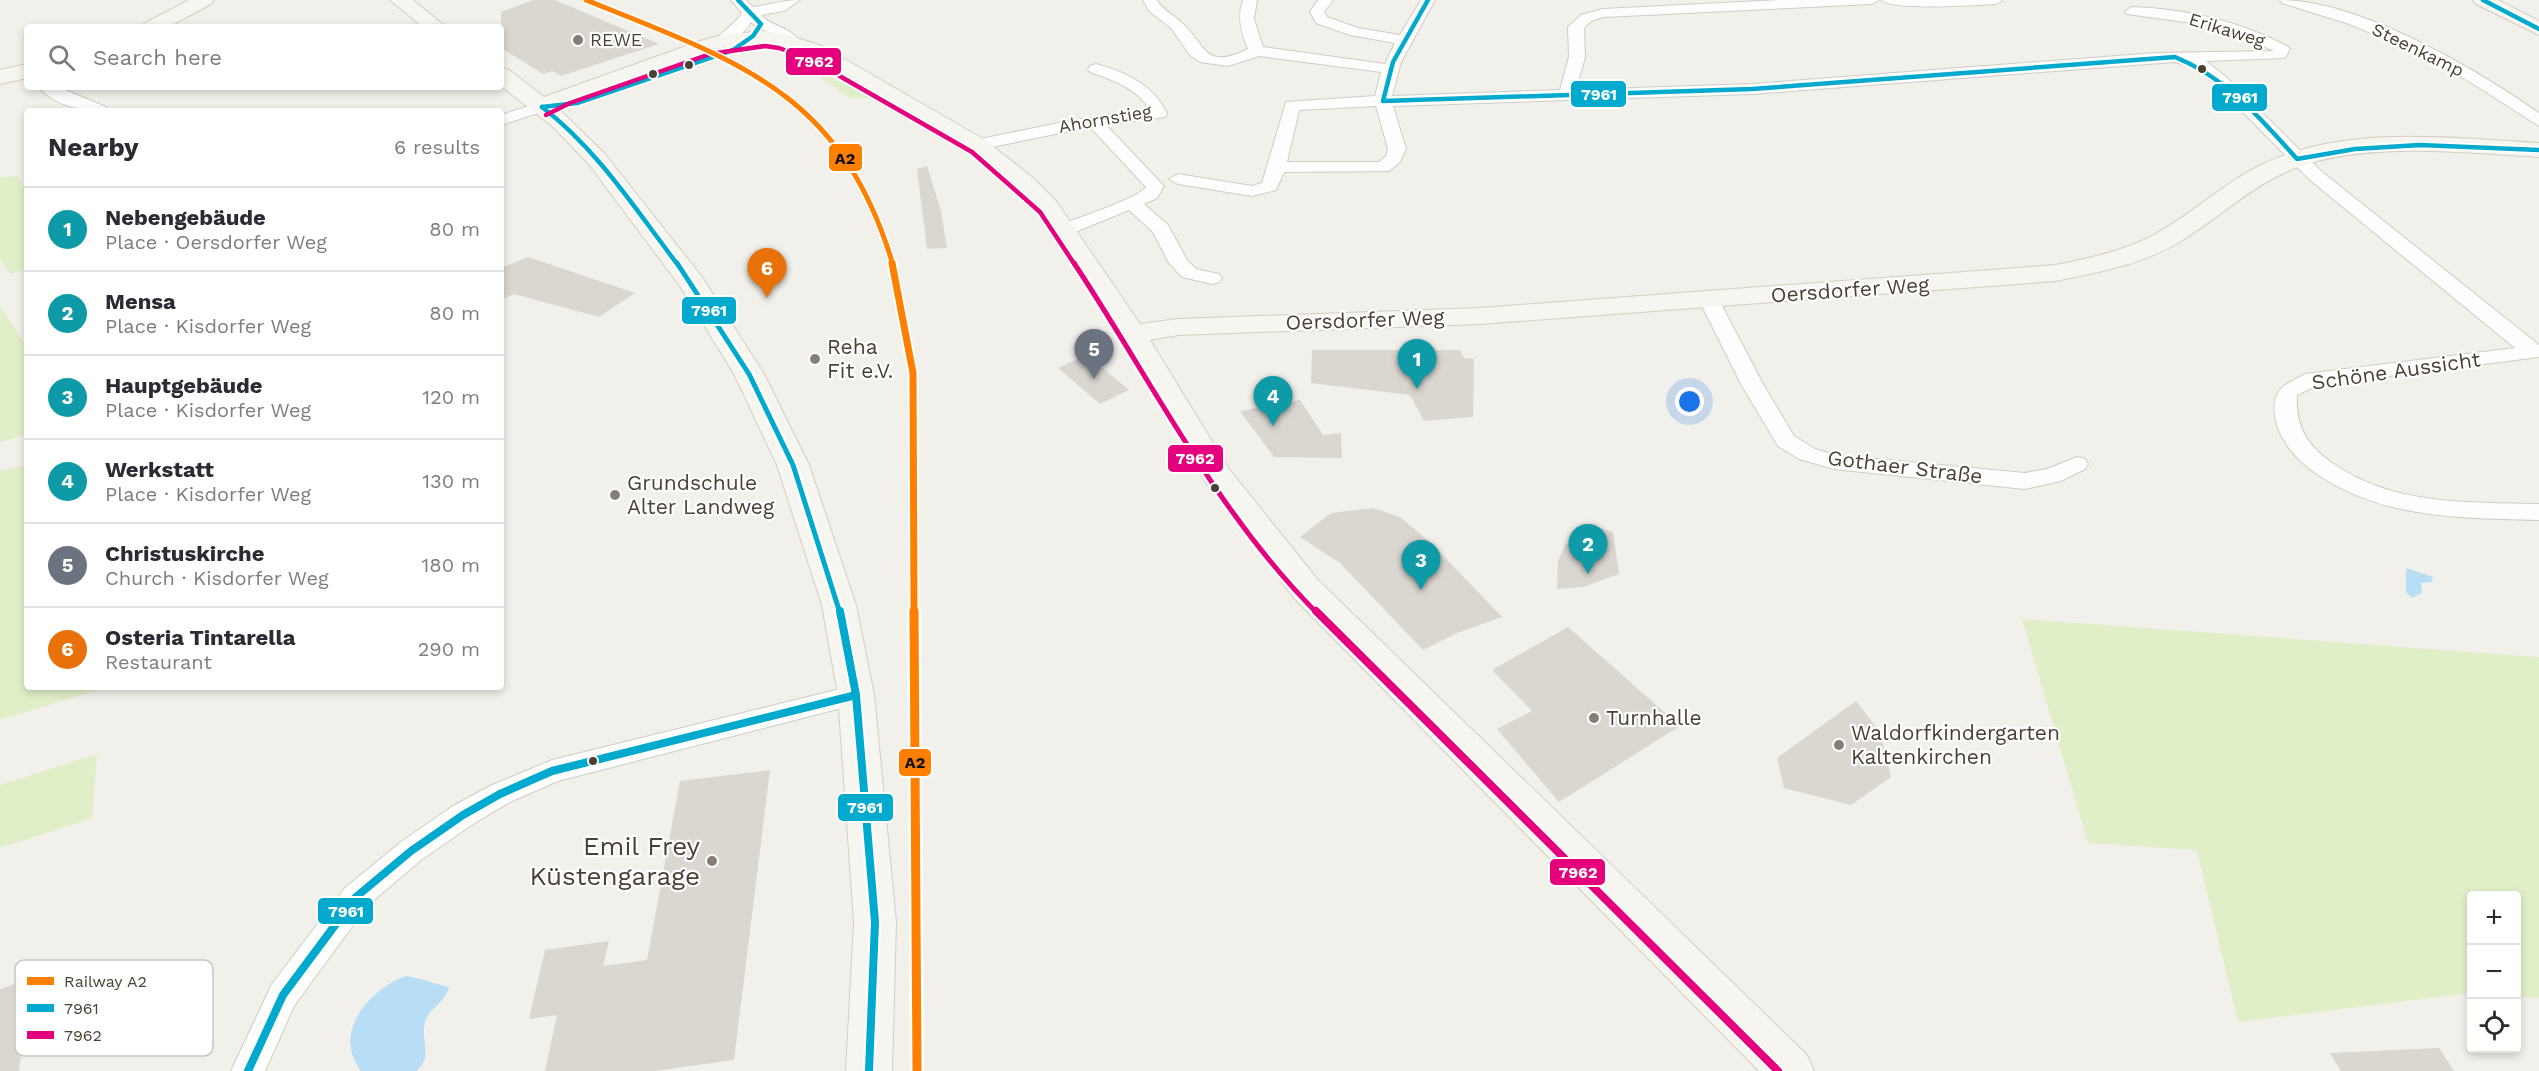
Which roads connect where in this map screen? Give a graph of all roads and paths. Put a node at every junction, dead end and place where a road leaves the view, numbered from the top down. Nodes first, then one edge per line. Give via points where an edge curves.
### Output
1 (400, 0) edge
2 (738, 0) edge
3 (793, 0) edge
4 (1150, 0) edge
5 (1250, 0) edge
6 (1326, 0) edge
7 (1428, 0) edge
8 (1872, 0) edge
9 (1889, 0) edge
10 (1996, 0) edge
11 (2287, 0) edge
12 (2483, 0) edge
13 (209, 2) edge
14 (2132, 11) dead end
15 (158, 24) edge
16 (432, 24) edge
17 (2539, 29) edge
18 (754, 34) junction
19 (1407, 41) junction
20 (1257, 51) junction
21 (2175, 57) junction
22 (1096, 69) dead end
23 (1390, 69) junction
24 (24, 72) edge
25 (0, 77) edge
26 (504, 77) edge
27 (52, 90) edge
28 (1567, 95) junction
29 (1383, 101) junction
30 (542, 106) junction
31 (92, 108) edge
32 (504, 119) edge
33 (2539, 121) edge
34 (1094, 122) junction
35 (978, 145) junction
36 (2539, 150) edge
37 (2297, 159) junction
38 (1277, 167) junction
39 (1178, 178) dead end
40 (1132, 203) junction
41 (1063, 230) junction
42 (1212, 278) dead end
43 (1709, 300) junction
44 (1132, 334) junction
45 (2536, 351) edge
46 (2077, 464) dead end
47 (2539, 512) edge
48 (856, 695) junction
49 (248, 1071) edge
50 (869, 1071) edge
51 (1791, 1071) edge

1 - 16 street
2 - 18 street
3 - 18 street via 779,8
4 - 20 street via 1179,28 1198,55 1235,60
5 - 20 street via 1248,27
6 - 19 street via 1317,12 1321,20 1355,32
7 - 19 street
8 - 28 street via 1603,13 1586,18 1576,27 1577,57
9 - 10 street
11 - 33 street, Steenkamp via 2370,25 2423,48
12 - 17 street
13 - 15 street
14 - 21 street, Erikaweg via 2161,12 2238,29 2282,49 2280,55
18 - 30 street via 577,103
18 - 35 street via 852,71
19 - 23 street
20 - 23 street
21 - 28 street via 1752,89
21 - 37 street, Schöne Aussicht via 2200,64 2220,80
22 - 34 street, Ahornstieg via 1141,89 1153,99 1159,113
23 - 29 street via 1383,86
24 - 25 street
26 - 30 street
27 - 31 street
28 - 29 street
29 - 38 street via 1292,105
29 - 38 street via 1397,149 1394,158 1383,166
30 - 32 street
30 - 48 street via 616,183 692,283 749,374 794,465 839,605
34 - 35 street, Ahornstieg
34 - 40 street via 1155,186 1151,195
35 - 41 street via 1039,198
36 - 37 street, Oersdorfer Weg via 2420,145 2355,149
37 - 43 street, Oersdorfer Weg via 2268,171 2156,245 2111,262 2007,279
37 - 45 street, Schöne Aussicht
38 - 39 street via 1270,186 1252,191
40 - 41 street
40 - 42 street via 1161,229 1188,273
41 - 44 street
43 - 44 street, Oersdorfer Weg via 1480,316 1178,327
43 - 46 street, Gothaer Straße via 1786,441 1807,454 1834,462 2025,481 2053,477
44 - 51 street via 1217,477 1306,590
45 - 47 street, Schöne Aussicht via 2313,380 2287,392 2284,412 2290,433 2307,455 2333,478 2376,497 2429,508
48 - 49 street via 552,771 464,814 356,897 283,995
48 - 50 street via 875,922

